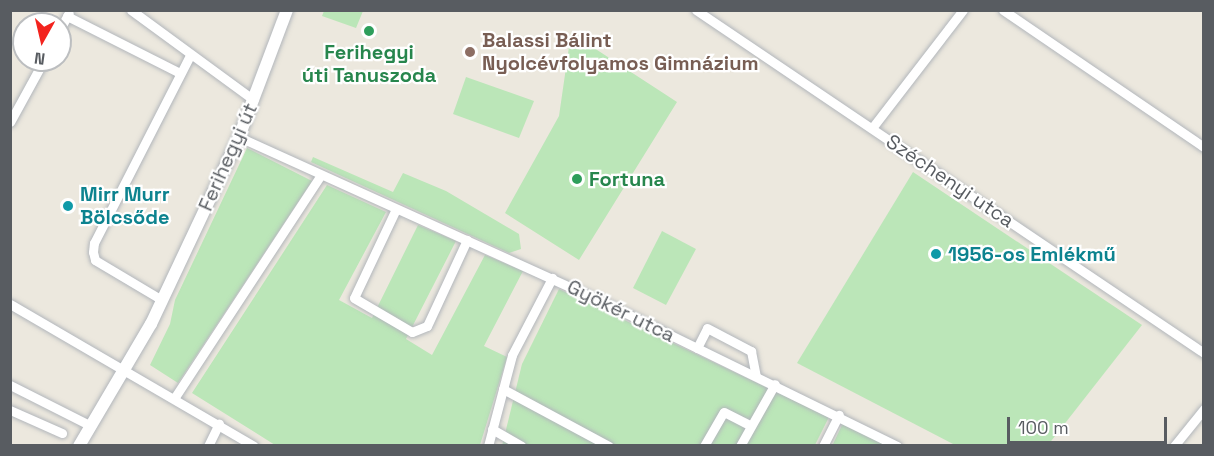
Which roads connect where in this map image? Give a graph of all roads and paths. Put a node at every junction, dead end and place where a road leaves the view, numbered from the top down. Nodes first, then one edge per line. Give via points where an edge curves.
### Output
1 (131, 10) edge
2 (287, 10) edge
3 (696, 10) edge
4 (963, 10) edge
5 (1003, 10) edge
6 (72, 15) edge
7 (190, 55) junction
8 (37, 72) edge
9 (180, 73) junction
10 (254, 100) junction
11 (10, 122) edge
12 (872, 128) junction
13 (239, 137) junction
14 (1203, 147) edge
15 (320, 176) junction
16 (396, 209) junction
17 (467, 240) junction
18 (552, 278) junction
19 (162, 300) junction
20 (10, 304) edge
21 (698, 348) junction
22 (1203, 354) edge
23 (127, 369) junction
24 (756, 376) junction
25 (775, 384) junction
26 (10, 385) edge
27 (503, 389) junction
28 (175, 398) junction
29 (1203, 409) edge
30 (10, 410) edge
31 (839, 415) junction
32 (219, 423) junction
33 (91, 426) junction
34 (751, 426) junction
35 (492, 429) junction
36 (62, 434) dead end
37 (79, 446) edge
38 (208, 446) edge
39 (254, 446) edge
40 (488, 446) edge
41 (522, 446) edge
42 (609, 446) edge
43 (704, 446) edge
44 (740, 446) edge
45 (823, 446) edge
46 (897, 446) edge
47 (1174, 446) edge

1 - 7 street
2 - 10 main road, Ferihegyi út
3 - 12 street, Széchenyi utca
4 - 12 street
5 - 14 street
6 - 9 street
7 - 9 street
7 - 10 street
8 - 11 street
9 - 19 street via 94,243 93,252 95,260
10 - 13 main road, Ferihegyi út
12 - 22 street, Széchenyi utca
13 - 15 street, Gyökér utca
13 - 19 main road, Ferihegyi út
15 - 16 street, Gyökér utca
15 - 28 street
16 - 17 street, Gyökér utca
16 - 17 street via 354,298 412,332 427,326
17 - 18 street, Gyökér utca
18 - 21 street, Gyökér utca
18 - 27 street via 512,355
19 - 23 main road, Ferihegyi út
20 - 23 street
21 - 24 street, Gyökér utca
21 - 24 street via 707,328 751,351
23 - 28 street
23 - 33 main road, Ferihegyi út
24 - 25 street, Gyökér utca
25 - 31 street, Gyökér utca
25 - 34 street
26 - 33 street
27 - 35 street
27 - 42 street
28 - 32 street
29 - 47 street
30 - 36 street
31 - 45 street
31 - 46 street, Gyökér utca
32 - 38 street
32 - 39 street
33 - 37 main road, Ferihegyi út
34 - 43 street via 724,412
34 - 44 street
35 - 40 street
35 - 41 street

